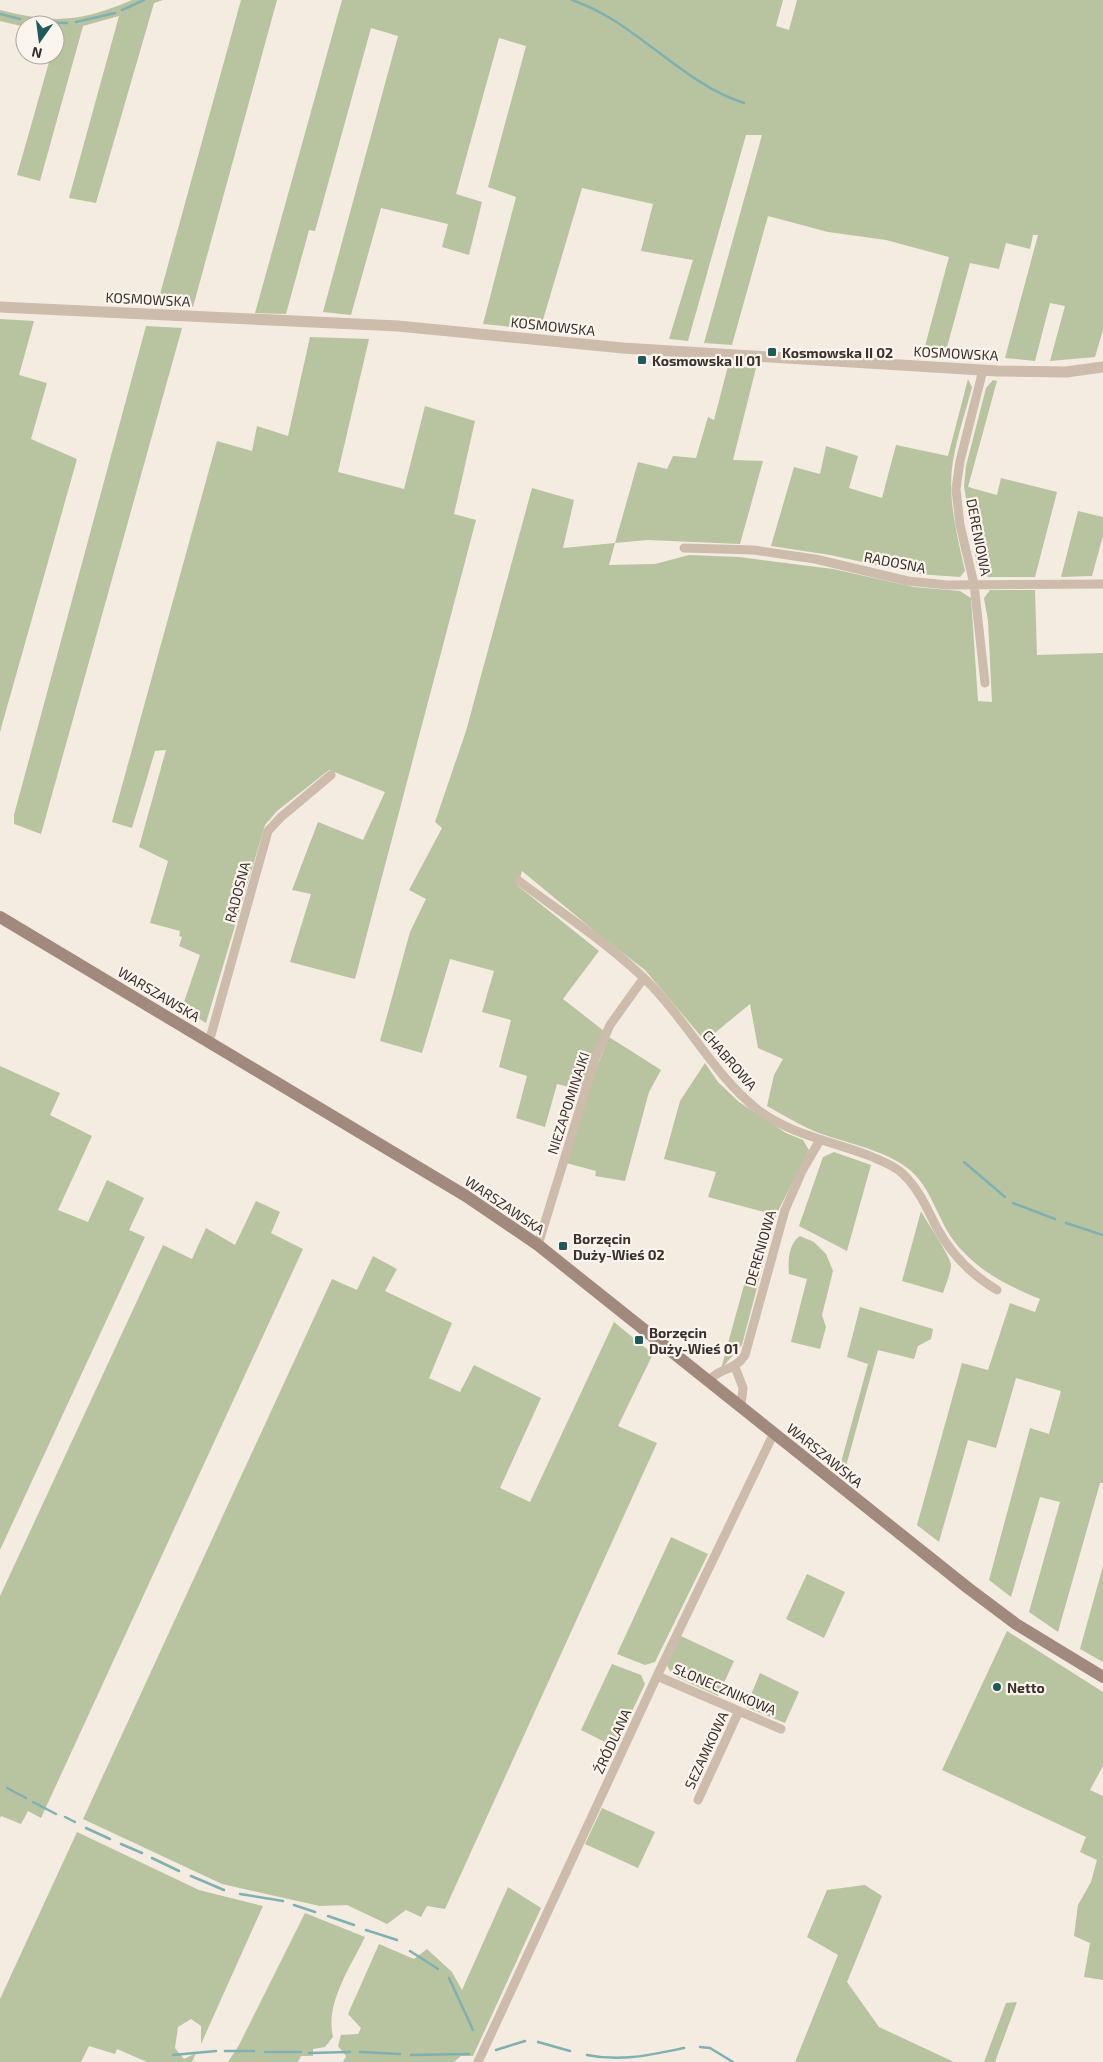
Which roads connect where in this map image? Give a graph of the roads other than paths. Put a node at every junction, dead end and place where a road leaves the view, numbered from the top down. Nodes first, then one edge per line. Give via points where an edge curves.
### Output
1 (0, 307) edge
2 (1103, 367) edge
3 (983, 370) junction
4 (684, 548) dead end
5 (974, 584) junction
6 (1103, 584) edge
7 (985, 683) dead end
8 (331, 775) dead end
9 (519, 880) dead end
10 (0, 917) edge
11 (643, 979) junction
12 (209, 1042) junction
13 (820, 1140) junction
14 (538, 1245) junction
15 (997, 1290) dead end
16 (735, 1366) junction
17 (709, 1381) junction
18 (741, 1406) junction
19 (776, 1435) junction
20 (657, 1676) junction
21 (1103, 1677) edge
22 (739, 1711) junction
23 (781, 1728) dead end
24 (698, 1800) dead end
25 (478, 2062) edge

1 - 3 street, KOSMOWSKA via 398,326 623,348
2 - 3 street, KOSMOWSKA via 1066,372
3 - 5 street, DERENIOWA via 956,489 960,524
4 - 5 street, RADOSNA via 754,550 814,559 908,581
5 - 6 street, RADOSNA
5 - 7 street, DERENIOWA
8 - 12 street, RADOSNA via 268,830
9 - 11 street, CHABROWA via 632,967
10 - 12 main road, WARSZAWSKA
11 - 13 street, CHABROWA via 741,1096 760,1112 788,1128
11 - 14 street, NIEZAPOMINAJKI via 610,1025 595,1059
12 - 14 main road, WARSZAWSKA via 466,1196
13 - 15 street, CHABROWA via 855,1150 902,1172 965,1267
13 - 16 street, DERENIOWA via 785,1210 745,1355
14 - 17 main road, WARSZAWSKA
16 - 17 street via 716,1372
16 - 18 street via 744,1388
17 - 18 main road, WARSZAWSKA
18 - 19 main road, WARSZAWSKA
19 - 20 street, ŹRÓDLANA via 771,1439
19 - 21 main road, WARSZAWSKA via 1016,1624
20 - 22 street, SŁONECZNIKOWA
20 - 25 street, ŹRÓDLANA
22 - 23 street, SŁONECZNIKOWA
22 - 24 street, SEZAMKOWA

